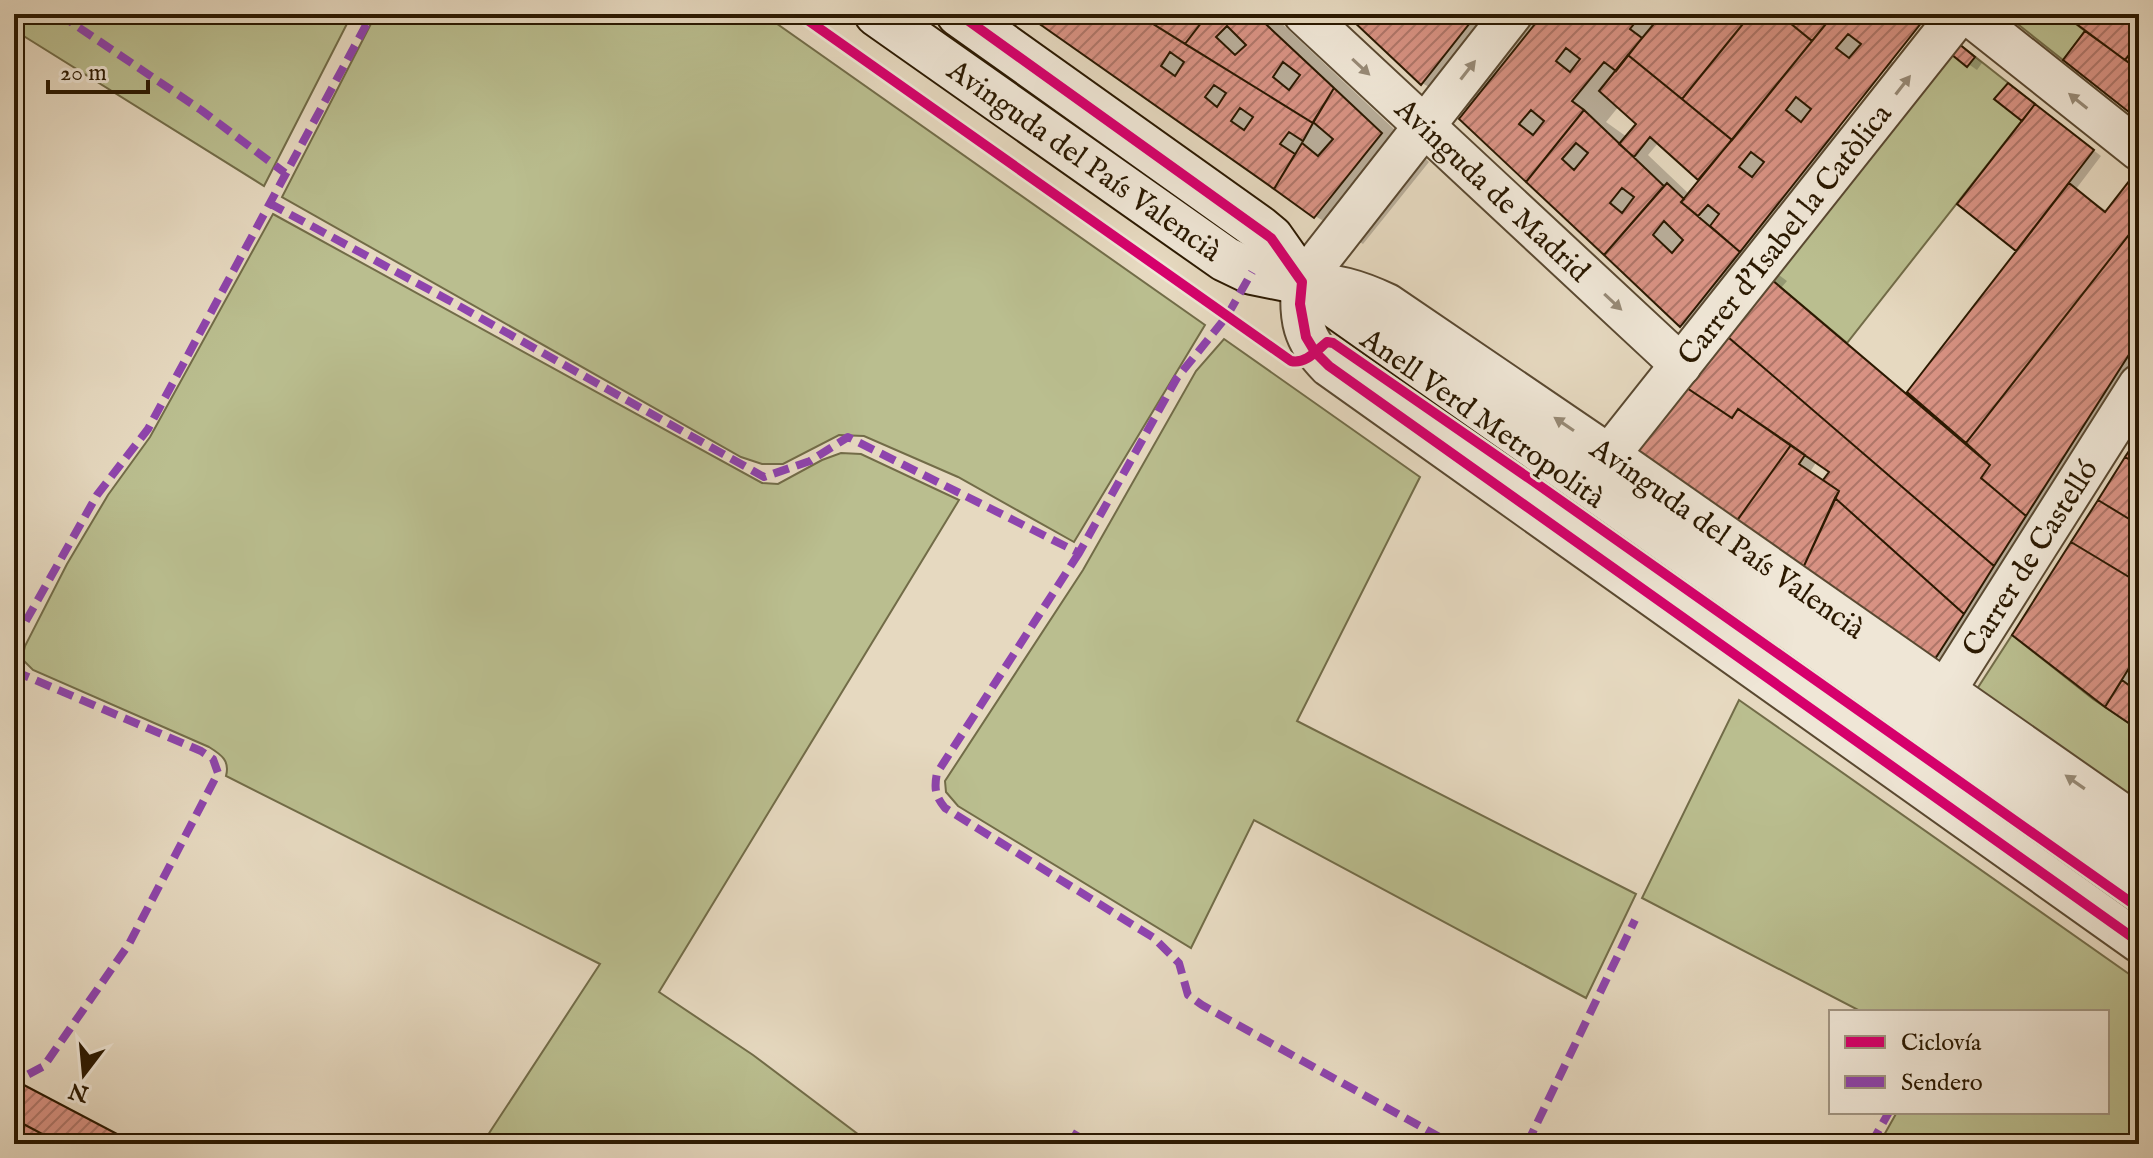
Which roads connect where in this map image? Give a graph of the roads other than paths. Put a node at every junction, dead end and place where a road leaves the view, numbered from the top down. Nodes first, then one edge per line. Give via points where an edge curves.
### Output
1 (877, 14) edge
2 (959, 14) edge
3 (1304, 14) edge
4 (1512, 14) edge
5 (1959, 14) edge
6 (1968, 14) edge
7 (1424, 126) junction
8 (2139, 150) edge
9 (1302, 282) junction
10 (1681, 365) junction
11 (2139, 385) edge
12 (1609, 455) junction
13 (1945, 691) junction
14 (2139, 826) edge
15 (2139, 873) edge
16 (2139, 942) edge

1 - 9 main road, Avinguda del País Valencià via 1225,259 1252,272
2 - 9 main road, Avinguda del País Valencià via 1259,228
3 -> 7 street, Avinguda de Madrid
7 -> 4 street
10 -> 5 street, Carrer d'Isabel la Catòlica
8 -> 6 street
7 - 9 street
7 -> 10 street, Avinguda de Madrid
12 -> 9 street, Avinguda del País Valencià via 1387,304 1357,290
9 - 15 main road
9 - 16 street via 1306,337 1329,366
10 - 12 street, Carrer d'Isabel la Catòlica
11 - 13 street, Carrer de Castelló
12 - 13 street, Avinguda del País Valencià
14 -> 13 street, Avinguda del País Valencià

